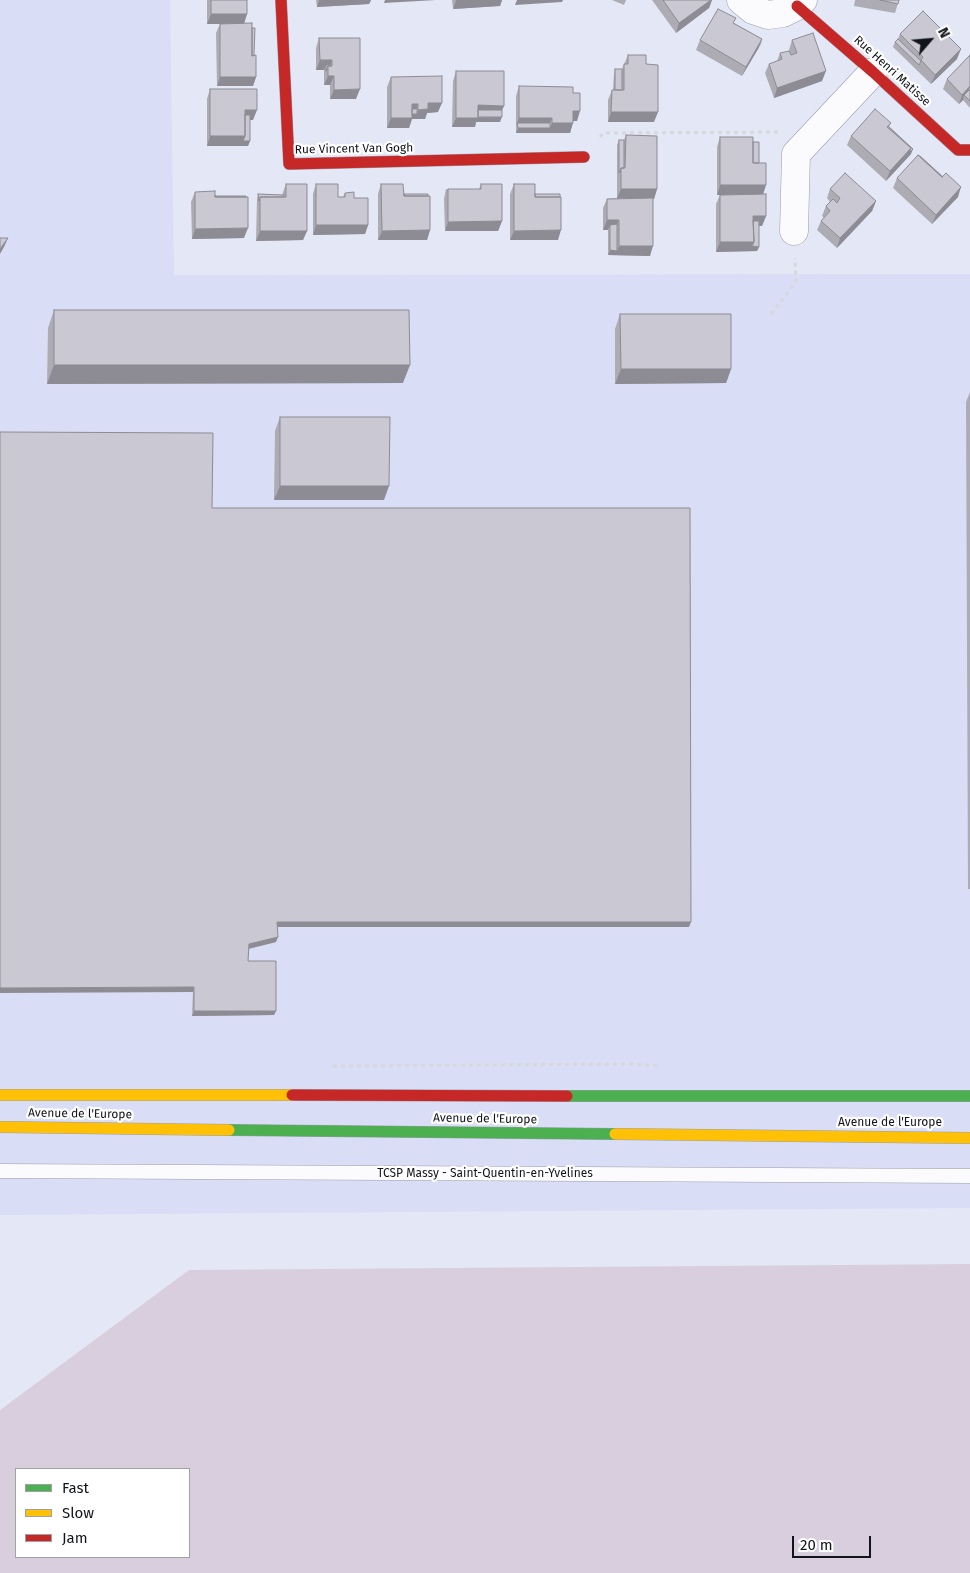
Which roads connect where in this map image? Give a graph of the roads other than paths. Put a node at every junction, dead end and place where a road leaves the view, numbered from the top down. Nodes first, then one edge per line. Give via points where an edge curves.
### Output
1 (280, 0) edge
2 (741, 0) edge
3 (800, 3) edge
4 (873, 72) junction
5 (970, 150) edge
6 (584, 157) road end
7 (794, 231) road end
8 (0, 1094) edge
9 (970, 1096) edge
10 (0, 1127) edge
11 (970, 1138) edge
12 (0, 1172) edge
13 (970, 1176) edge

1 - 6 main road, Rue Vincent Van Gogh via 289,164
2 - 3 street via 753,10 768,15 783,13
3 - 4 main road, Rue Henri Matisse
4 - 5 main road, Rue Henri Matisse via 958,150
4 - 7 street via 796,154
8 - 9 main road, Avenue de l'Europe
10 - 11 main road, Avenue de l'Europe
12 - 13 lane, TCSP Massy - Saint-Quentin-en-Yvelines

